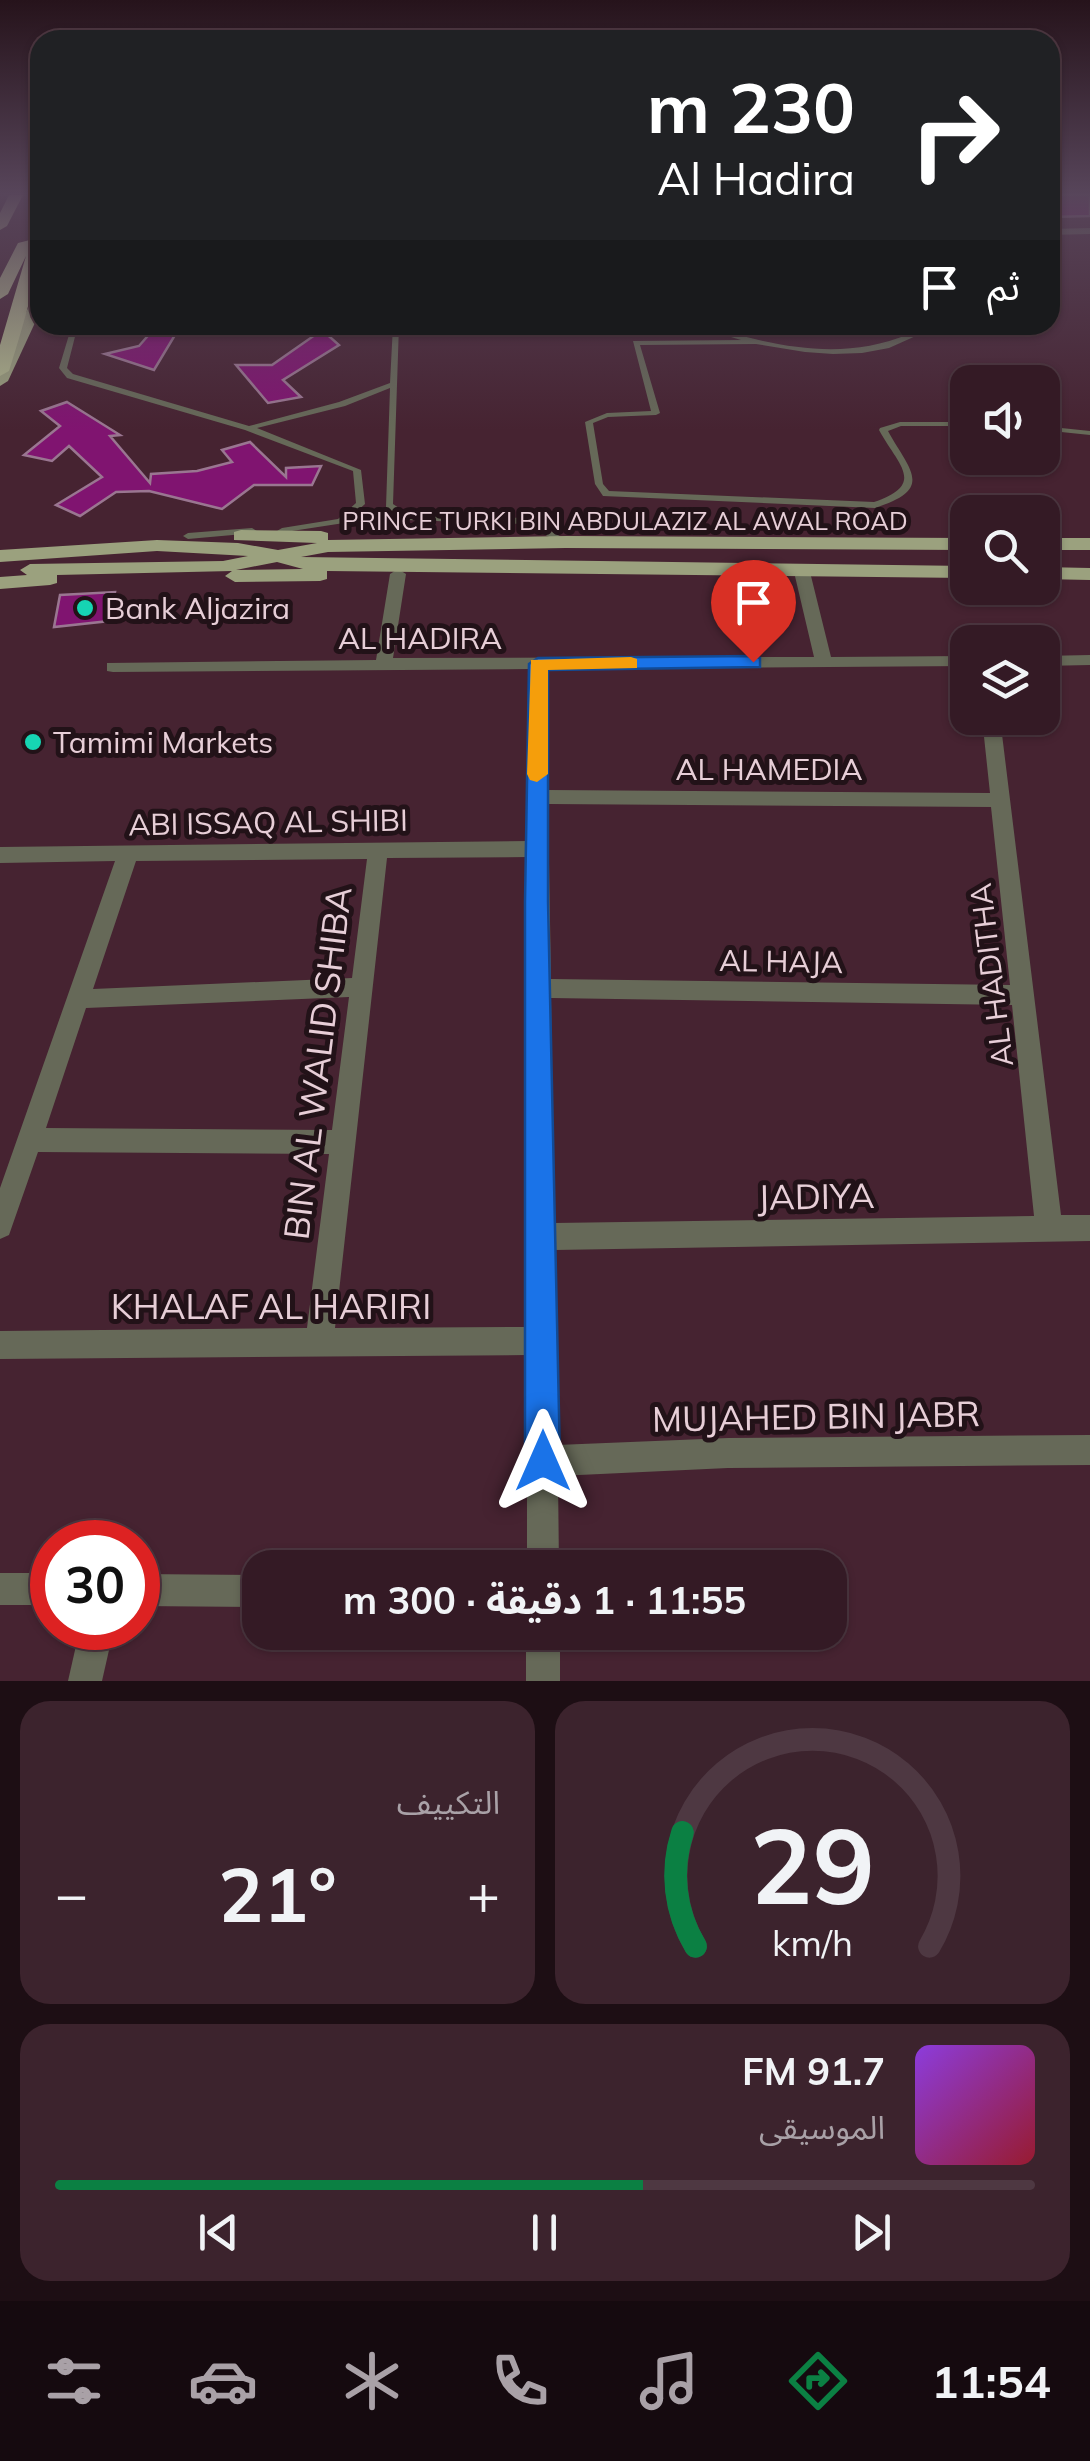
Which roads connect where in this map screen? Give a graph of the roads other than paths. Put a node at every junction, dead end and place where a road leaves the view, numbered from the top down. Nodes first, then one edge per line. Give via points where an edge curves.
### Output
1 (30, 274) edge
2 (30, 319) edge
3 (73, 335) edge
4 (396, 335) edge
5 (729, 335) edge
6 (912, 335) edge
7 (754, 342) junction
8 (0, 371) edge
9 (0, 381) edge
10 (394, 384) junction
11 (950, 424) edge
12 (248, 428) junction
13 (1060, 430) edge
14 (1090, 433) edge
15 (188, 536) junction
16 (566, 542) junction
17 (950, 544) edge
18 (1060, 544) edge
19 (1090, 544) edge
20 (0, 545) edge
21 (284, 555) junction
22 (0, 556) edge
23 (598, 568) junction
24 (802, 572) junction
25 (950, 572) edge
26 (1060, 573) edge
27 (0, 574) edge
28 (398, 574) junction
29 (1090, 574) edge
30 (0, 583) edge
31 (1060, 660) edge
32 (1090, 660) edge
33 (950, 661) edge
34 (824, 662) junction
35 (538, 664) junction
36 (113, 667) dead end
37 (993, 735) edge
38 (537, 797) junction
39 (1001, 800) junction
40 (537, 850) junction
41 (378, 851) junction
42 (128, 854) junction
43 (0, 855) edge
44 (362, 987) junction
45 (538, 988) junction
46 (1023, 994) junction
47 (79, 999) junction
48 (30, 1140) junction
49 (343, 1142) junction
50 (0, 1226) edge
51 (1050, 1227) junction
52 (1090, 1228) edge
53 (543, 1237) junction
54 (543, 1342) junction
55 (319, 1343) junction
56 (0, 1345) edge
57 (1090, 1450) edge
58 (543, 1461) junction
59 (543, 1550) edge
60 (0, 1589) edge
61 (30, 1590) edge
62 (160, 1590) edge
63 (242, 1591) edge
64 (92, 1650) edge
65 (543, 1650) edge
66 (86, 1681) edge
67 (543, 1681) edge

1 - 8 highway
2 - 9 main road
3 - 12 lane via 63,368 70,376
4 - 10 lane
5 - 7 lane
6 - 7 lane via 867,349
7 - 11 lane via 636,343 656,413 589,422 598,484 606,494 875,505 900,498 910,484 883,430
10 - 12 lane
10 - 16 lane via 389,505 406,517 526,521
12 - 15 lane via 356,470 361,504 323,526
13 - 14 lane
15 - 16 main road
15 - 20 main road
16 - 17 main road, PRINCE TURKI BIN ABDULAZIZ AL AWAL ROAD
16 - 21 main road, PRINCE TURKI BIN ABDULAZIZ AL AWAL ROAD via 328,546
18 - 19 main road
21 - 22 main road, PRINCE TURKI BIN ABDULAZIZ AL AWAL ROAD via 238,548
21 - 23 main road, PRINCE TURKI BIN ABDULAZIZ AL AWAL ROAD via 308,565
21 - 27 main road, PRINCE TURKI BIN ABDULAZIZ AL AWAL ROAD via 223,567
23 - 24 main road, PRINCE TURKI BIN ABDULAZIZ AL AWAL ROAD
23 - 28 main road
24 - 25 main road, PRINCE TURKI BIN ABDULAZIZ AL AWAL ROAD
24 - 34 street
26 - 29 main road
28 - 30 main road
28 - 35 street via 384,663
31 - 32 street
33 - 34 street, AL HADIRA
34 - 35 street, AL HADIRA
35 - 36 street, AL HADIRA
35 - 38 street
37 - 39 street, AL HADITHA
38 - 39 street, AL HAMEDIA
38 - 40 street
39 - 46 street, AL HADITHA
40 - 41 street, ABI ISSAQ AL SHIBI
40 - 45 street
41 - 42 street, ABI ISSAQ AL SHIBI
41 - 44 street, BIN AL WALID SHIBA
42 - 43 street, ABI ISSAQ AL SHIBI
42 - 47 street
44 - 47 street
44 - 49 street, BIN AL WALID SHIBA
45 - 46 street, AL HAJA
45 - 53 street
46 - 51 street, AL HADITHA
47 - 48 street
48 - 49 street
48 - 50 street
49 - 55 street, BIN AL WALID SHIBA
51 - 52 street, JADIYA
51 - 53 street, JADIYA
53 - 54 street
54 - 55 street, KHALAF AL HARIRI
54 - 58 street
55 - 56 street, KHALAF AL HARIRI
57 - 58 street, MUJAHED BIN JABR
58 - 59 street
60 - 61 street
62 - 63 street
64 - 66 street
65 - 67 street

